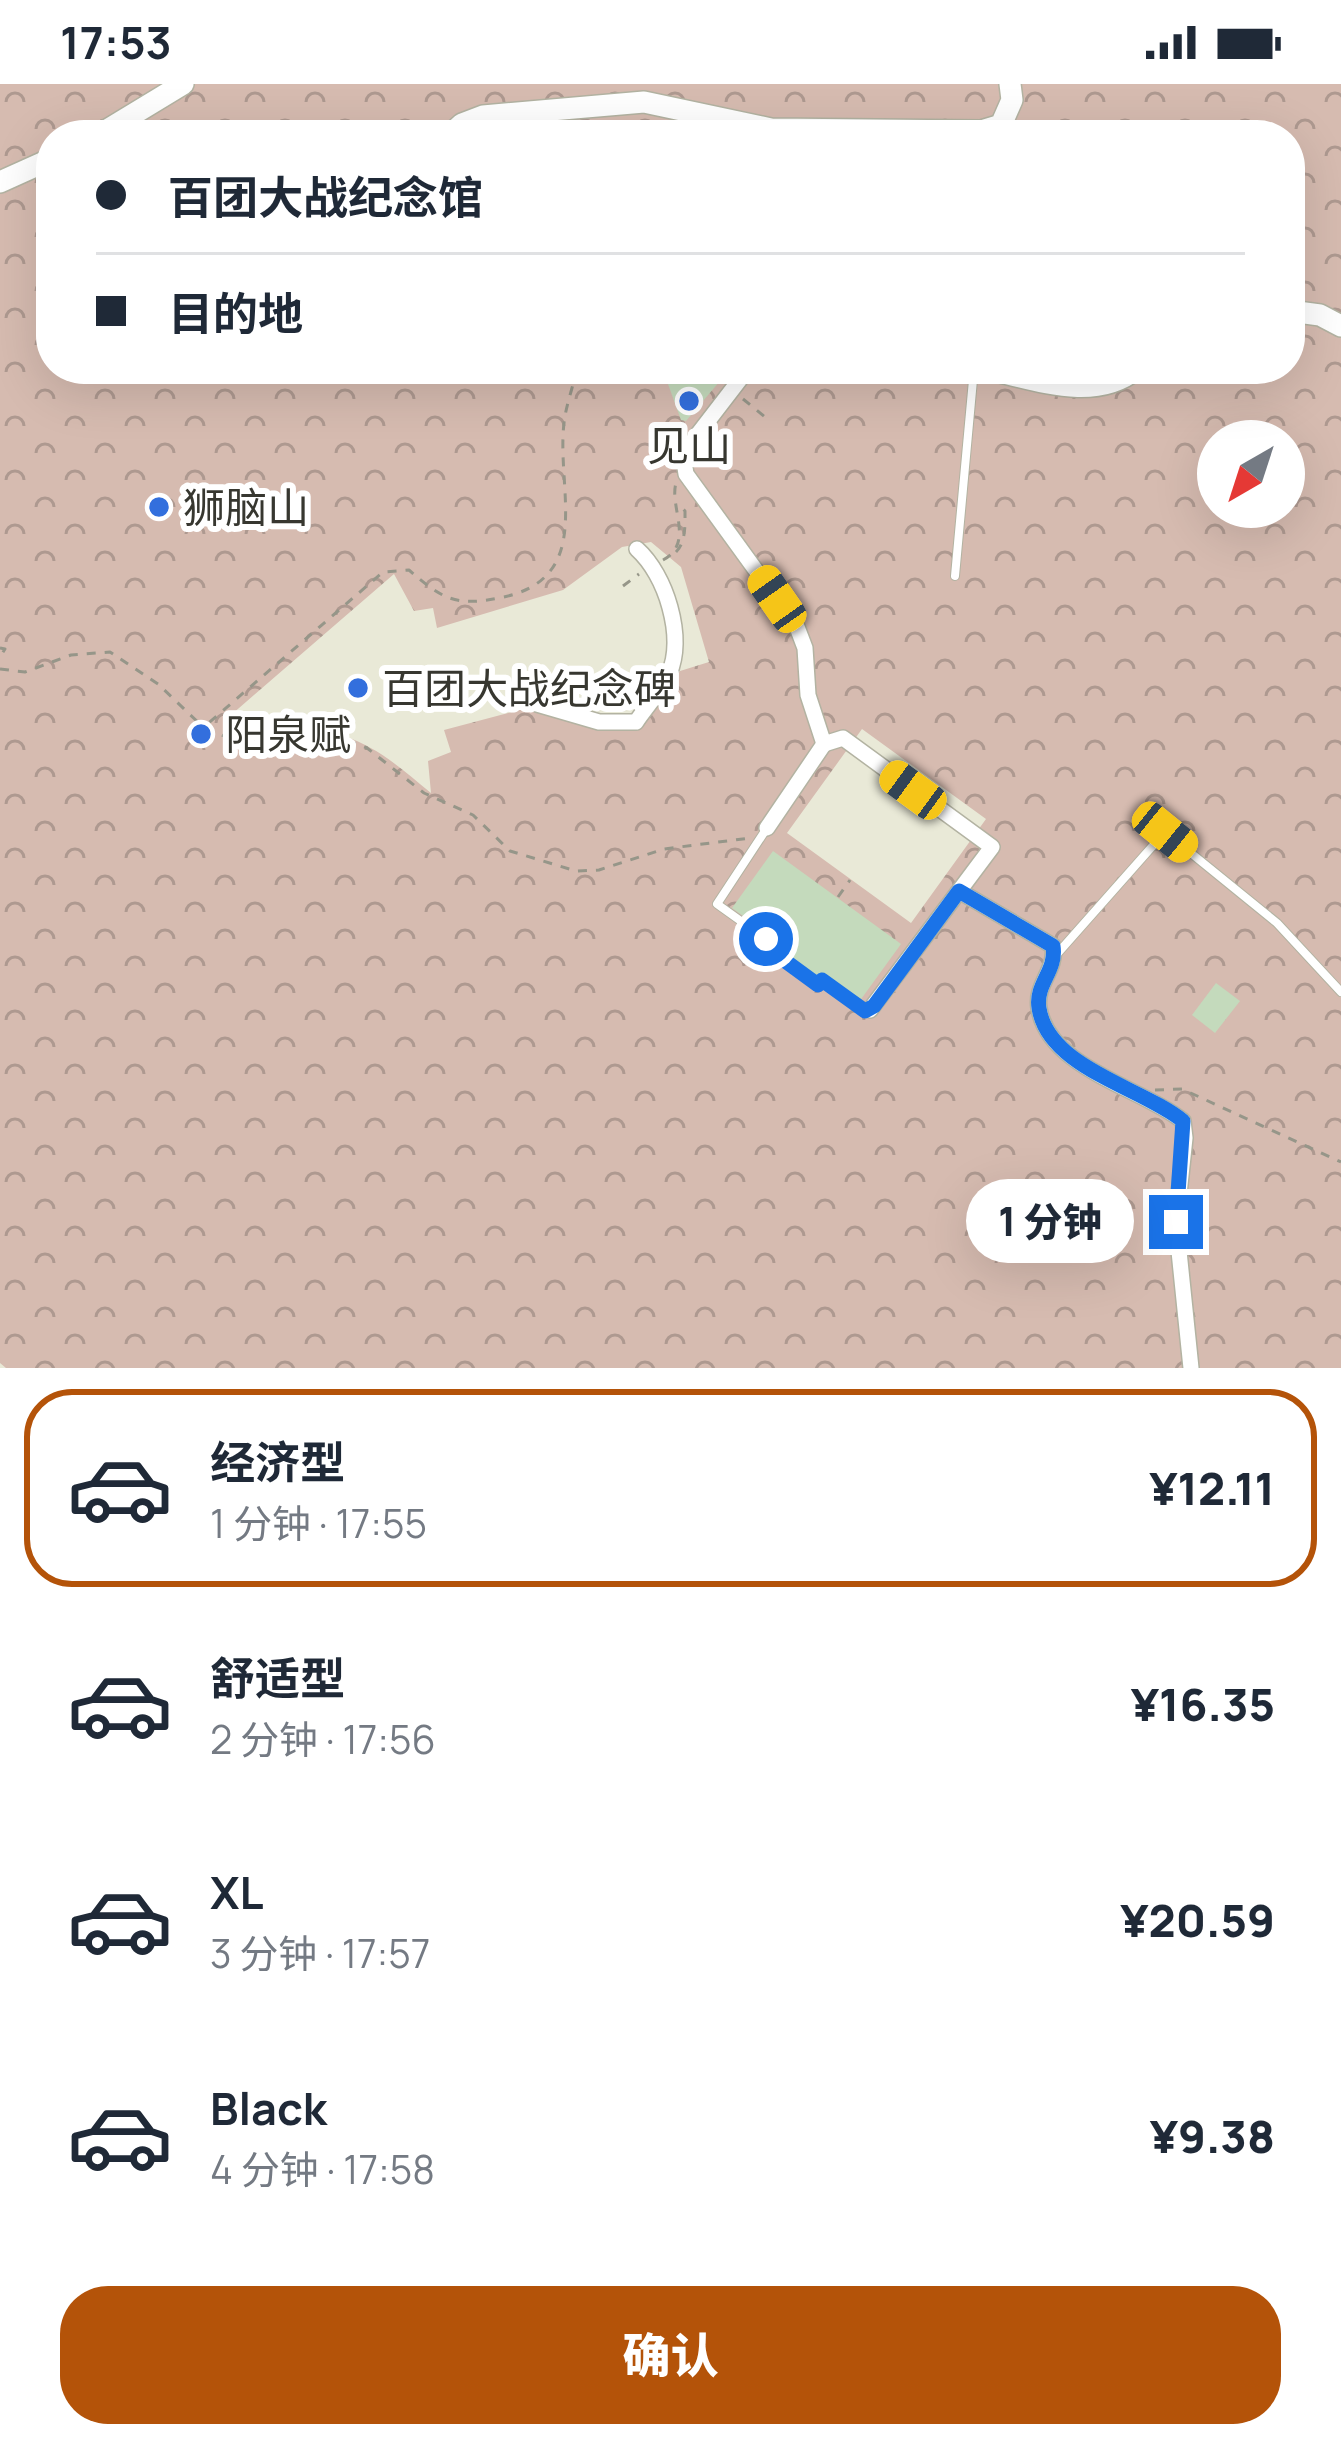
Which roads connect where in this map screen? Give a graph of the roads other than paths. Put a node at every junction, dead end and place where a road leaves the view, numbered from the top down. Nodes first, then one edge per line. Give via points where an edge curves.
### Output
1 (183, 84) edge
2 (1010, 84) edge
3 (124, 120) edge
4 (472, 120) edge
5 (729, 120) edge
6 (1003, 120) edge
7 (36, 166) edge
8 (0, 182) edge
9 (1305, 313) edge
10 (1341, 326) edge
11 (737, 384) edge
12 (973, 384) edge
13 (1060, 384) edge
14 (1118, 384) edge
15 (637, 549) dead end
16 (956, 576) dead end
17 (538, 704) dead end
18 (824, 744) junction
19 (783, 804) junction
20 (799, 816) dead end
21 (767, 828) joint
22 (959, 891) junction
23 (1055, 956) junction
24 (1341, 992) edge
25 (870, 1010) joint
26 (1191, 1368) edge

1 - 3 street
2 - 6 street
4 - 5 street via 644,102
7 - 8 street
9 - 10 street
11 - 18 street via 688,447 686,474 797,627
12 - 16 lane
13 - 14 street
15 - 17 street via 654,564 675,634 665,680 636,722 598,722
18 - 19 street
18 - 22 street via 843,738 992,848
19 - 20 street
19 - 21 street
21 - 25 lane via 717,904 818,985 822,980
22 - 23 street via 1053,946
22 - 25 street
23 - 24 lane via 1165,832 1277,923
23 - 26 street via 1038,999 1043,1026 1106,1080 1183,1121 1176,1222

